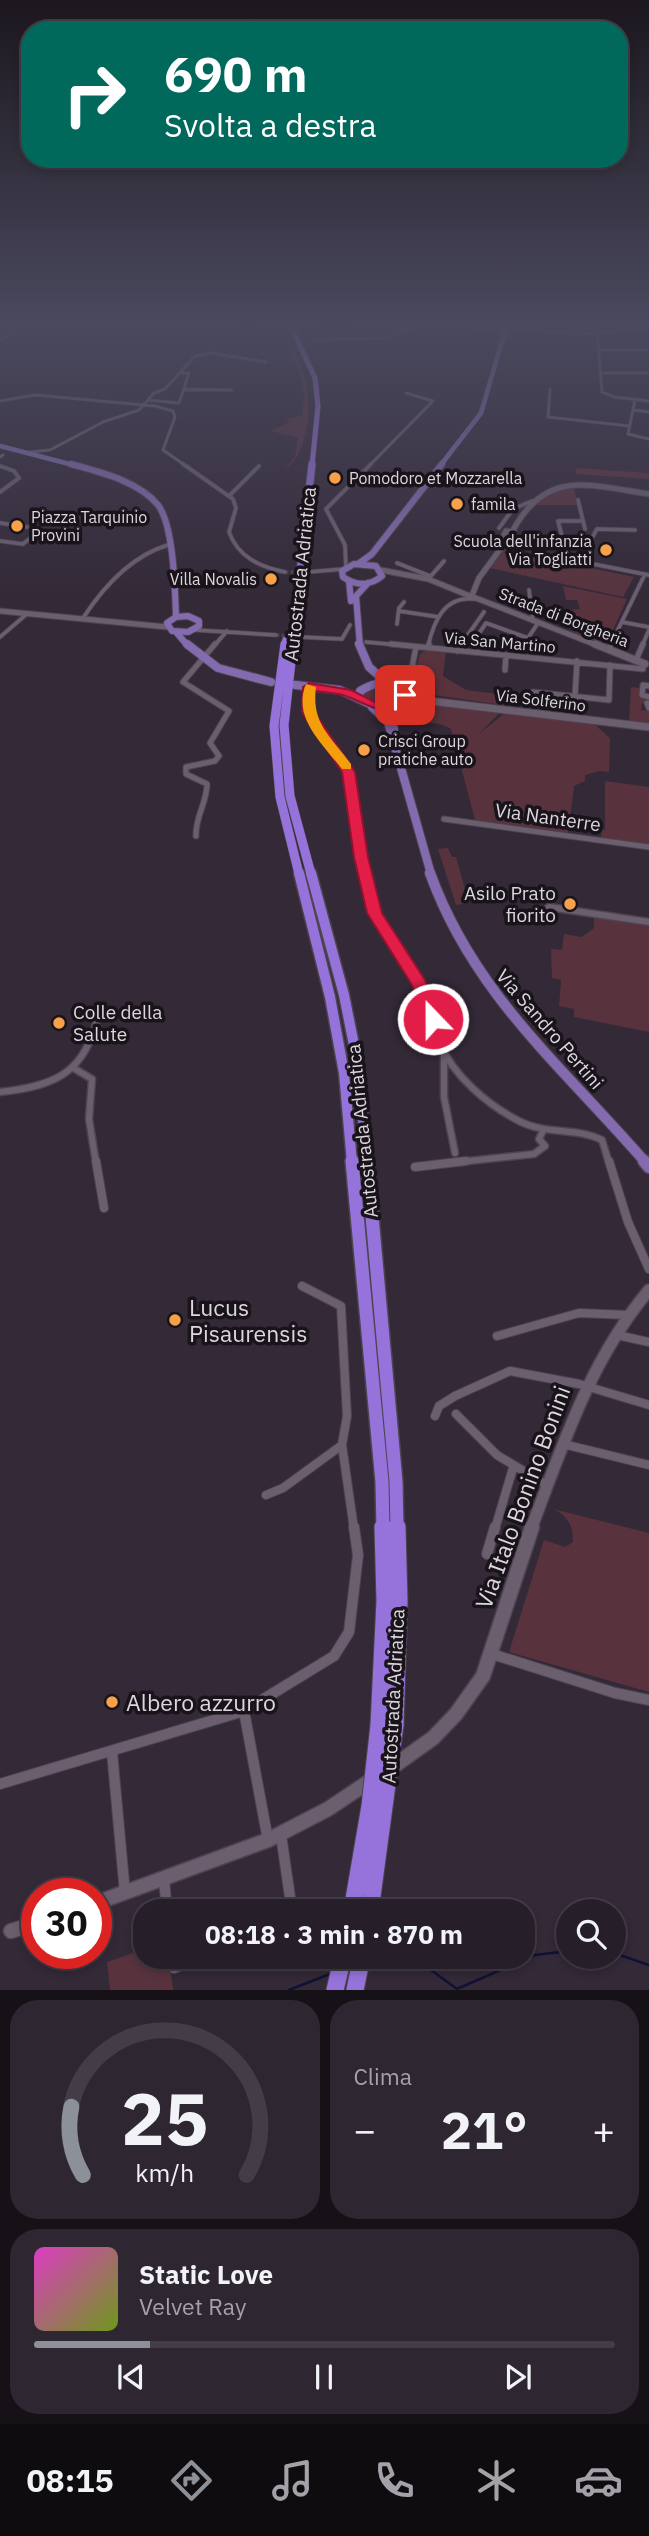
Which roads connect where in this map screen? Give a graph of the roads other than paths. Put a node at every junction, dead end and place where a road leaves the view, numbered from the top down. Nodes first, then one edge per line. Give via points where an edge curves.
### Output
1 (124, 415) edge
2 (174, 415) edge
3 (317, 415) edge
4 (419, 415) edge
5 (480, 415) edge
6 (484, 415) edge
7 (548, 415) edge
8 (632, 415) edge
9 (629, 426) junction
10 (649, 439) edge
11 (0, 446) edge
12 (11, 449) junction
13 (50, 450) junction
14 (0, 466) edge
15 (70, 466) junction
16 (259, 466) dead end
17 (0, 492) edge
18 (649, 495) edge
19 (229, 496) junction
20 (578, 500) dead end
21 (532, 501) junction
22 (515, 507) junction
23 (524, 513) junction
24 (583, 521) junction
25 (0, 523) edge
26 (27, 527) dead end
27 (585, 529) dead end
28 (635, 530) dead end
29 (38, 531) dead end
30 (507, 533) junction
31 (0, 541) edge
32 (168, 545) junction
33 (343, 559) junction
34 (444, 561) dead end
35 (397, 563) dead end
36 (586, 563) junction
37 (356, 564) junction
38 (378, 568) junction
39 (285, 572) tunnel mouth
40 (308, 572) tunnel mouth
41 (345, 574) junction
42 (647, 574) edge
43 (404, 575) junction
44 (429, 578) junction
45 (380, 579) junction
46 (368, 583) junction
47 (529, 590) dead end
48 (174, 592) junction
49 (469, 593) junction
50 (404, 602) dead end
51 (491, 604) junction
52 (0, 611) edge
53 (399, 611) junction
54 (484, 612) dead end
55 (28, 613) junction
56 (188, 616) junction
57 (439, 617) junction
58 (83, 618) junction
59 (171, 622) junction
60 (535, 622) junction
61 (622, 622) junction
62 (397, 624) dead end
63 (350, 625) junction
64 (194, 629) junction
65 (649, 629) edge
66 (226, 631) junction
67 (176, 632) junction
68 (480, 632) dead end
69 (276, 635) tunnel mouth
70 (0, 637) edge
71 (300, 637) tunnel mouth
72 (366, 642) dead end
73 (416, 647) junction
74 (428, 648) junction
75 (190, 649) junction
76 (609, 649) junction
77 (457, 651) junction
78 (506, 655) junction
79 (203, 661) junction
80 (576, 661) junction
81 (610, 666) junction
82 (644, 667) edge
83 (505, 670) dead end
84 (409, 677) junction
85 (271, 682) dead end
86 (388, 682) junction
87 (295, 685) dead end
88 (364, 686) junction
89 (649, 686) edge
90 (309, 687) junction
91 (340, 690) junction
92 (403, 691) junction
93 (533, 692) dead end
94 (575, 696) junction
95 (359, 698) junction
96 (430, 701) junction
97 (649, 703) edge
98 (400, 705) junction
99 (372, 707) junction
100 (649, 727) edge
101 (444, 819) dead end
102 (196, 836) dead end
103 (649, 847) edge
104 (541, 913) dead end
105 (649, 922) edge
106 (99, 1011) dead end
107 (444, 1050) junction
108 (451, 1062) junction
109 (75, 1069) junction
110 (442, 1073) junction
111 (0, 1092) edge
112 (542, 1132) junction
113 (455, 1153) dead end
114 (649, 1160) edge
115 (415, 1167) dead end
116 (649, 1167) edge
117 (104, 1208) dead end
118 (645, 1252) edge
119 (649, 1269) edge
120 (302, 1286) dead end
121 (649, 1290) edge
122 (628, 1315) junction
123 (616, 1335) junction
124 (497, 1336) dead end
125 (649, 1342) edge
126 (586, 1387) junction
127 (649, 1405) edge
128 (456, 1414) dead end
129 (435, 1416) dead end
130 (561, 1444) junction
131 (342, 1445) junction
132 (649, 1465) edge
133 (513, 1468) junction
134 (547, 1485) junction
135 (266, 1495) dead end
136 (487, 1554) dead end
137 (492, 1654) junction
138 (649, 1700) edge
139 (244, 1711) junction
140 (387, 1725) junction
141 (112, 1752) junction
142 (0, 1784) edge
143 (274, 1838) junction
144 (164, 1879) junction
145 (125, 1893) junction
146 (112, 1897) edge
147 (166, 1899) edge
148 (289, 1899) edge
149 (354, 1899) edge
150 (372, 1899) edge
151 (21, 1928) edge
152 (4, 1933) edge
153 (340, 1969) edge
154 (359, 1969) edge
155 (335, 1990) edge
156 (355, 1990) edge

1 - 13 street
2 - 19 street via 163,450
3 - 140 highway, Autostrada Adriatica via 284,725 289,796 344,995 359,1070 396,1482 399,1602
4 - 33 street via 327,507 345,546
5 - 37 main road via 369,557
6 - 38 main road via 375,555
7 - 9 street
8 - 9 street
9 - 10 street via 628,434
11 - 12 main road
12 - 13 street
12 - 15 main road
13 - 15 street via 47,457
14 - 17 street via 19,478
15 - 32 main road via 116,478 148,495 163,513
16 - 19 street
18 - 21 street via 584,486 552,487
19 - 39 street via 236,508 229,528 232,543 260,565
20 - 24 street
21 - 22 street
21 - 23 street
22 - 23 street
22 - 30 street
23 - 30 street
24 - 27 street
24 - 36 street via 558,523 566,558
25 - 26 street
28 - 36 street via 597,529 588,545
29 - 31 street via 23,544
30 - 49 street
32 - 48 main road
32 - 58 street via 150,549 103,589
33 - 37 street
33 - 41 street
34 - 44 street
35 - 44 street
36 - 42 street
37 - 38 main road
37 - 41 main road
38 - 43 street, Strada di Borgheria
38 - 45 main road
40 - 41 street
41 - 46 main road
41 - 63 main road via 352,587
42 - 61 street
43 - 44 street, Strada di Borgheria
43 - 45 street, Strada di Borgheria
44 - 49 street, Strada di Borgheria
45 - 46 main road
46 - 86 main road via 356,596 358,635 369,666
47 - 60 street
48 - 56 main road
48 - 59 main road
49 - 51 street, Strada di Borgheria
50 - 53 street
51 - 57 street via 462,597 450,601
51 - 60 street, Strada di Borgheria
52 - 55 street
53 - 57 street
53 - 62 street
54 - 77 street
55 - 58 street
55 - 70 street
56 - 59 main road
56 - 64 main road via 197,619
57 - 74 street
58 - 59 street
59 - 67 main road
60 - 68 street via 528,638 486,623
60 - 76 street, Strada di Borgheria
61 - 65 street
61 - 76 street
63 - 71 street via 345,637
63 - 88 main road via 366,673
64 - 66 street
64 - 67 main road
64 - 75 main road
65 - 82 street
66 - 69 street
66 - 79 street
67 - 75 main road
72 - 73 street, Via San Martino
73 - 74 street, Via San Martino
73 - 84 street
74 - 77 street, Via San Martino
75 - 79 main road
76 - 82 street, Strada di Borgheria
77 - 78 street, Via San Martino
78 - 80 street, Via San Martino
78 - 83 street
79 - 85 main road via 232,674
79 - 102 street via 183,684 229,711 210,743 219,756 186,767 186,774 207,784 208,797 194,819
80 - 81 street, Via San Martino
80 - 94 street
81 - 82 street, Via San Martino
81 - 94 street via 609,700
84 - 86 street
84 - 92 street
86 - 88 main road
86 - 92 main road
87 - 90 main road
88 - 91 main road
88 - 95 main road
89 - 97 street via 643,685 642,695
90 - 91 main road
90 - 107 street via 310,718 349,772 361,857 375,913 426,997
91 - 95 main road, Via Sandro Pertini
92 - 96 street, Via Solferino
92 - 98 main road, Via Sandro Pertini
93 - 94 street
95 - 99 main road, Via Sandro Pertini
96 - 98 street, Via Solferino
96 - 100 street, Via Solferino
98 - 99 main road
98 - 114 main road, Via Sandro Pertini via 391,717 441,890 462,936 516,1017
99 - 116 main road, Via Sandro Pertini via 388,722 440,901 472,962 518,1025
101 - 103 street, Via Nanterre
104 - 105 street via 549,907
106 - 109 street via 90,1050
107 - 108 street
107 - 110 street
108 - 110 street
108 - 112 street via 503,1111
109 - 111 street via 36,1087
109 - 117 street via 92,1079 89,1119
110 - 113 street
112 - 115 street via 539,1139 545,1146 534,1154
112 - 118 street via 586,1134 602,1140 628,1222
118 - 119 street
120 - 131 street via 341,1306 347,1416
121 - 122 street, Via Italo Bonino Bonini
122 - 123 street, Via Italo Bonino Bonini
122 - 124 street via 611,1310 560,1317
123 - 125 street
123 - 126 street, Via Italo Bonino Bonini
126 - 127 street
126 - 129 street via 510,1371 455,1396 439,1406
126 - 130 street, Via Italo Bonino Bonini
128 - 133 street via 475,1438
130 - 132 street
130 - 134 street, Via Italo Bonino Bonini
131 - 135 street
131 - 139 street via 358,1555 349,1632 334,1656
133 - 134 street
133 - 136 street
134 - 137 street, Via Italo Bonino Bonini
137 - 138 street
137 - 143 street, Via Italo Bonino Bonini via 471,1696 433,1738 328,1809
139 - 141 street
139 - 143 street
140 - 149 highway, Autostrada Adriatica, bridge
140 - 150 highway, Autostrada Adriatica, bridge via 386,1808
141 - 142 street
141 - 145 street
143 - 144 main road, Via Italo Bonino Bonini
143 - 148 street
144 - 145 main road, Via Italo Bonino Bonini
144 - 147 street
145 - 146 street, Via Italo Bonino Bonini
151 - 152 street
153 - 155 highway
154 - 156 highway

